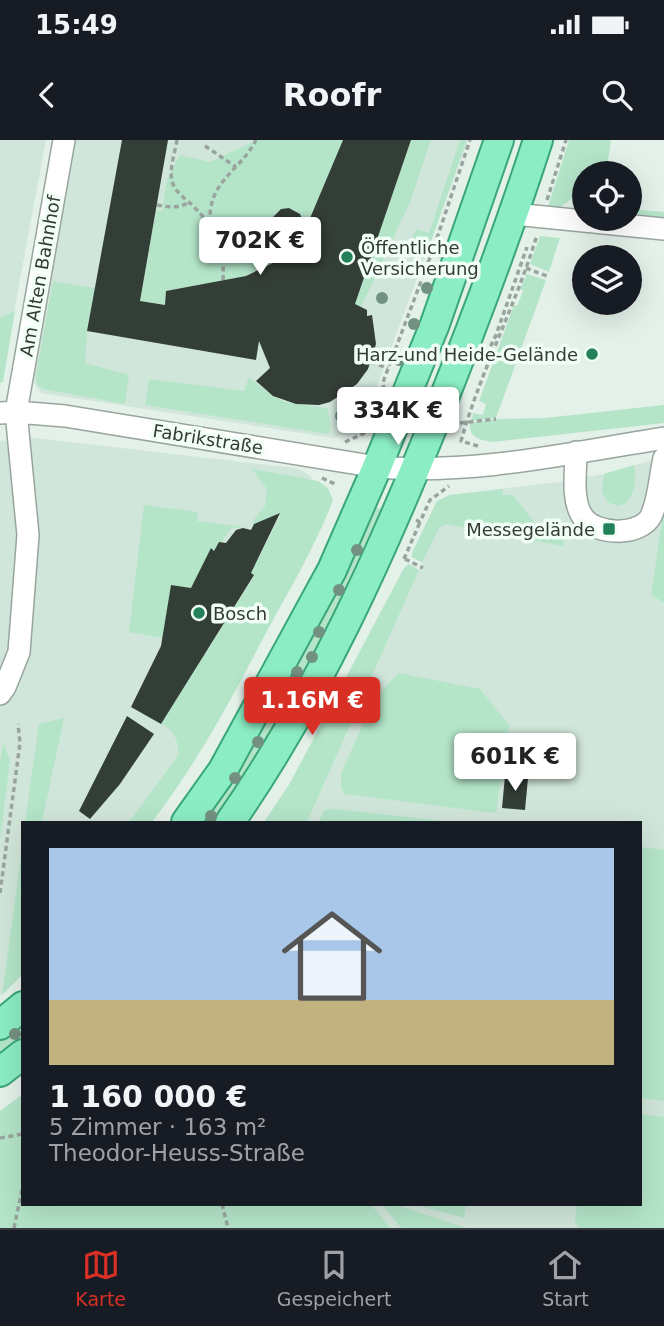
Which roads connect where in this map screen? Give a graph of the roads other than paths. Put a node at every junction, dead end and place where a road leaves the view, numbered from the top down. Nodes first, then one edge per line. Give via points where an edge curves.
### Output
1 (64, 140) edge
2 (499, 140) edge
3 (538, 140) edge
4 (528, 215) junction
5 (664, 229) edge
6 (8, 412) edge
7 (664, 438) edge
8 (576, 452) junction
9 (664, 458) edge
10 (377, 467) junction
11 (415, 470) junction
12 (0, 695) edge
13 (187, 821) edge
14 (231, 821) edge
15 (21, 1008) edge
16 (0, 1026) edge
17 (21, 1056) edge
18 (0, 1072) edge

1 - 6 street, Am Alten Bahnhof
2 - 10 main road via 435,324
3 - 4 main road
4 - 5 street
4 - 11 main road via 468,338
6 - 10 street, Fabrikstraße via 65,416
6 - 12 street, Am Alten Bahnhof via 28,535 19,652
7 - 8 street, Fabrikstraße
8 - 9 street via 576,497 581,516 600,528 624,531 650,519
8 - 11 street, Fabrikstraße
10 - 11 street, Fabrikstraße
10 - 13 main road via 332,570 256,713
11 - 14 main road via 317,679
15 - 16 main road
17 - 18 main road

